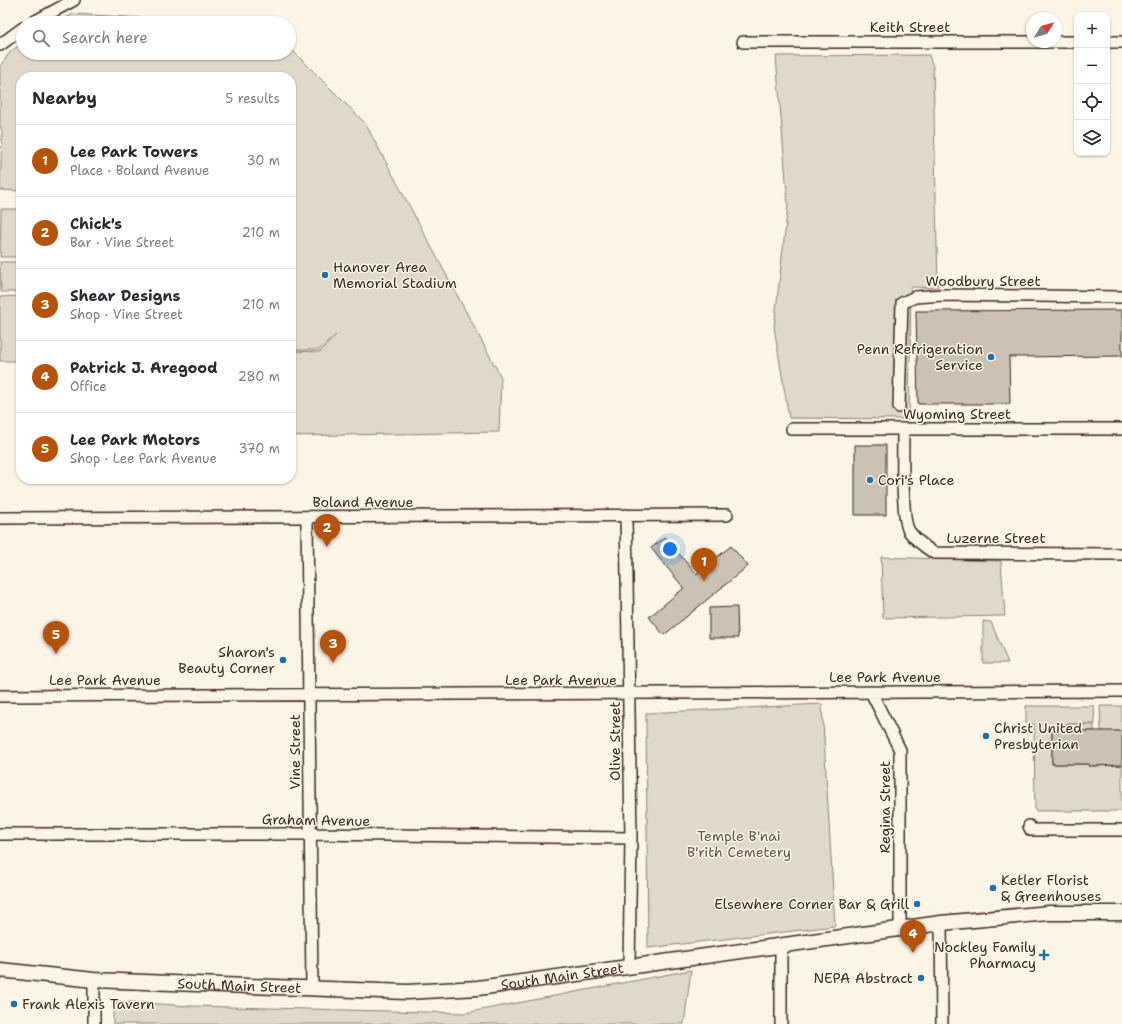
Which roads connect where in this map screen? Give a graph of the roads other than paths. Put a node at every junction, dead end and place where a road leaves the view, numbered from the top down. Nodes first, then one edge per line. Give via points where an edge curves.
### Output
1 (74, 0) edge
2 (45, 16) edge
3 (16, 33) edge
4 (742, 42) dead end
5 (1074, 42) edge
6 (1110, 42) edge
7 (1122, 42) edge
8 (0, 45) edge
9 (1122, 296) edge
10 (899, 407) dead end
11 (792, 429) dead end
12 (903, 429) junction
13 (1122, 429) edge
14 (727, 515) dead end
15 (626, 516) junction
16 (307, 517) junction
17 (0, 518) edge
18 (1122, 554) edge
19 (1122, 691) edge
20 (871, 692) junction
21 (630, 694) junction
22 (309, 695) junction
23 (0, 696) edge
24 (1029, 826) dead end
25 (1122, 830) edge
26 (0, 834) edge
27 (310, 834) junction
28 (631, 838) junction
29 (1122, 913) edge
30 (940, 923) junction
31 (900, 929) junction
32 (781, 946) junction
33 (629, 967) junction
34 (0, 970) edge
35 (94, 980) junction
36 (312, 987) junction
37 (94, 1024) edge
38 (781, 1024) edge
39 (942, 1024) edge

1 - 2 street
3 - 8 street
4 - 5 street, Keith Street
6 - 7 street
9 - 10 street, Woodbury Street via 943,295 915,297 902,303
11 - 12 street, Wyoming Street
12 - 13 street, Wyoming Street
12 - 18 street, Luzerne Street via 907,530 934,553
14 - 15 street, Boland Avenue
15 - 16 street, Boland Avenue
15 - 21 street, Olive Street
16 - 17 street, Boland Avenue
16 - 22 street, Vine Street
19 - 20 street, Lee Park Avenue
20 - 21 street, Lee Park Avenue
20 - 31 street, Regina Street via 900,750
21 - 22 street, Lee Park Avenue
21 - 28 street, Olive Street
22 - 23 street, Lee Park Avenue
22 - 27 street, Vine Street
24 - 25 street via 1031,830
26 - 27 street, Graham Avenue
27 - 28 street, Graham Avenue
27 - 36 street, Vine Street
28 - 33 street, Olive Street
29 - 30 main road, South Main Street via 1049,913
30 - 31 main road, South Main Street
30 - 39 street
31 - 32 main road, South Main Street
32 - 33 main road, South Main Street
32 - 38 street
33 - 36 main road, South Main Street via 478,988 407,992
34 - 35 main road, South Main Street
35 - 36 main road, South Main Street
35 - 37 street

